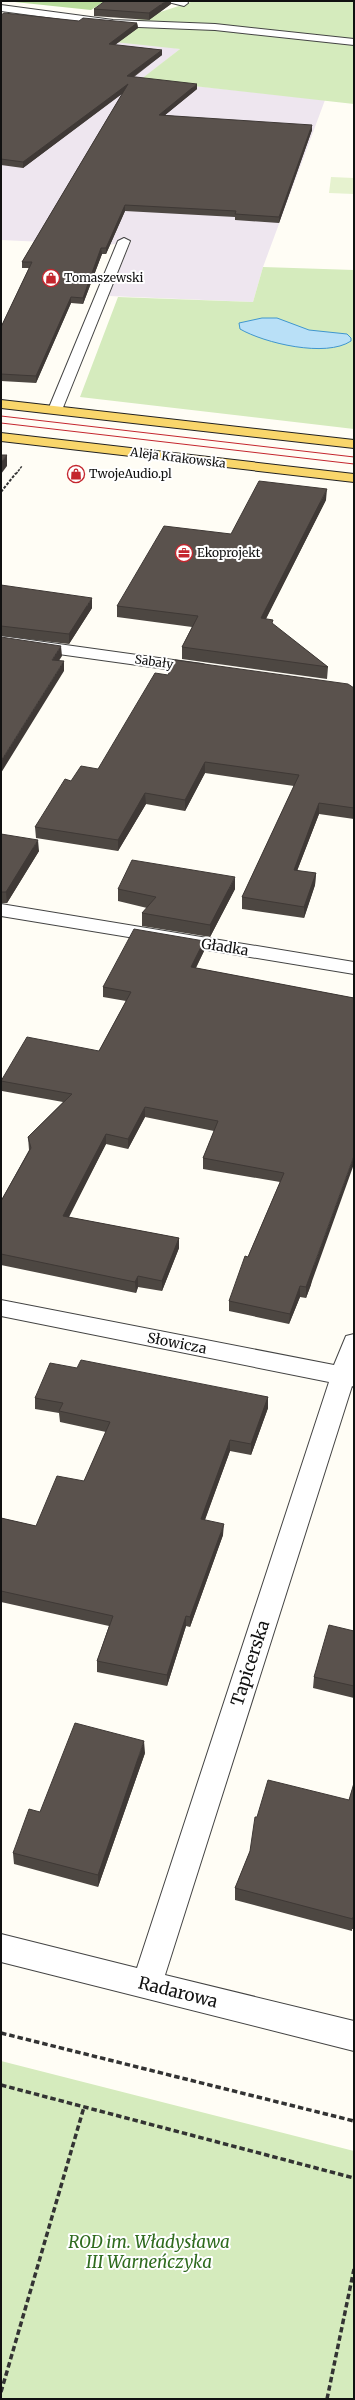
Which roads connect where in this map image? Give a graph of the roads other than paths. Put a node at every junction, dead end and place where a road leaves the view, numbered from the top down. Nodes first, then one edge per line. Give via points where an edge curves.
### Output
1 (168, 1) edge
2 (184, 3) dead end
3 (1, 8) edge
4 (354, 42) edge
5 (124, 241) dead end
6 (1, 404) edge
7 (55, 410) junction
8 (1, 437) edge
9 (354, 444) edge
10 (354, 478) edge
11 (1, 641) edge
12 (221, 671) edge
13 (1, 910) edge
14 (354, 968) edge
15 (1, 1308) edge
16 (354, 1342) edge
17 (349, 1377) edge
18 (1, 1948) edge
19 (147, 1984) junction
20 (354, 2036) edge

1 - 2 street
3 - 4 street via 113,23 209,26
5 - 7 street
6 - 7 main road
7 - 9 main road
8 - 10 main road, Aleja Krakowska
11 - 12 street, Sabały
13 - 14 street, Gładka
15 - 17 street, Słowicza
16 - 17 street, Tapicerska
17 - 19 street, Tapicerska
18 - 19 street, Radarowa
19 - 20 street, Radarowa

